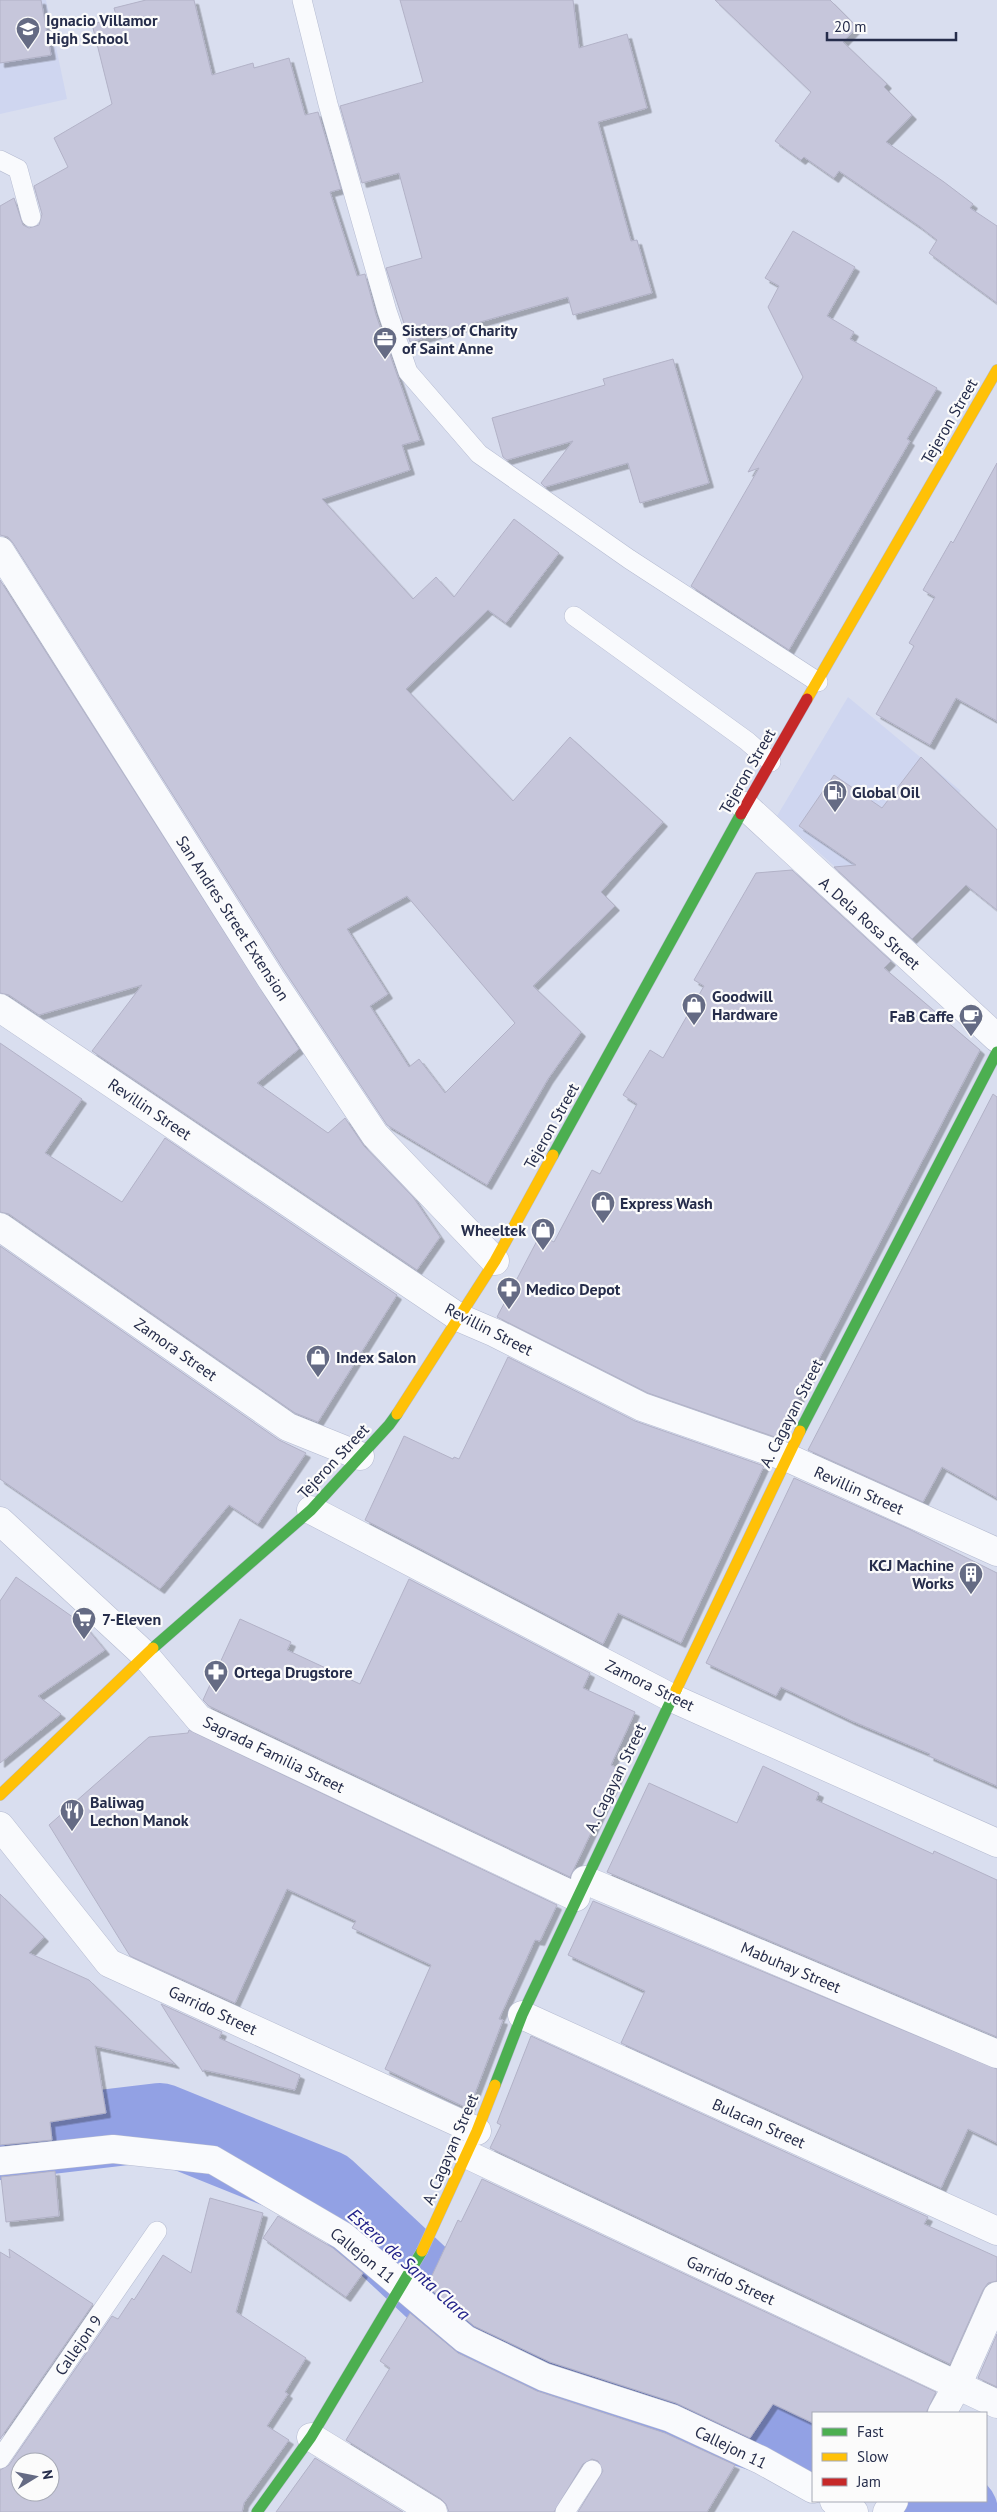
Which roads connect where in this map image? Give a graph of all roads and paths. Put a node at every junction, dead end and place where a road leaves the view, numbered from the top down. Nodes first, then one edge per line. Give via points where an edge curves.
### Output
1 (302, 0) edge
2 (0, 160) edge
3 (31, 216) dead end
4 (997, 370) edge
5 (990, 397) edge
6 (0, 551) edge
7 (574, 616) dead end
8 (818, 682) junction
9 (771, 762) junction
10 (745, 806) junction
11 (0, 1008) edge
12 (997, 1038) edge
13 (997, 1052) edge
14 (0, 1227) edge
15 (495, 1262) junction
16 (460, 1318) junction
17 (360, 1456) junction
18 (786, 1457) junction
19 (311, 1510) junction
20 (0, 1521) edge
21 (997, 1552) edge
22 (146, 1655) junction
23 (672, 1698) junction
24 (0, 1795) edge
25 (0, 1826) edge
26 (997, 1843) edge
27 (580, 1889) junction
28 (522, 2015) junction
29 (997, 2054) edge
30 (472, 2142) junction
31 (0, 2161) edge
32 (157, 2231) dead end
33 (997, 2231) edge
34 (404, 2283) junction
35 (997, 2296) edge
36 (956, 2386) junction
37 (997, 2404) edge
38 (943, 2412) edge
39 (312, 2437) junction
40 (0, 2459) edge
41 (592, 2470) dead end
42 (812, 2488) edge
43 (836, 2502) edge
44 (257, 2512) edge
45 (433, 2512) edge
46 (565, 2512) edge
47 (854, 2512) edge

1 - 8 lane via 387,312 408,372 479,454 629,560
2 - 3 lane via 18,169
4 - 5 main road, Tejeron Street
5 - 8 main road, Tejeron Street
6 - 15 street, San Andres Street Extension via 266,970 375,1135
7 - 9 lane via 747,741
8 - 9 main road, Tejeron Street
9 - 10 main road, Tejeron Street
10 - 12 street, A. Dela Rosa Street
10 - 15 main road, Tejeron Street
11 - 16 street, Revillin Street
13 - 18 main road, A. Cagayan Street
14 - 17 street, Zamora Street via 288,1427
15 - 16 main road, Tejeron Street
16 - 17 main road, Tejeron Street via 389,1424
16 - 18 street, Revillin Street via 495,1332 642,1407
17 - 19 main road, Tejeron Street
18 - 21 street, Revillin Street
18 - 23 main road, A. Cagayan Street
19 - 22 main road, Tejeron Street
19 - 23 street, Zamora Street
20 - 22 street, Sagrada Familia Street
22 - 24 main road, Tejeron Street
22 - 27 street, Sagrada Familia Street via 199,1719
23 - 26 street, Zamora Street
23 - 27 main road, A. Cagayan Street
25 - 30 street, Garrido Street via 109,1963
27 - 28 main road, A. Cagayan Street
27 - 29 street, Mabuhay Street
28 - 30 main road, A. Cagayan Street
28 - 33 street, Bulacan Street
30 - 34 main road, A. Cagayan Street via 430,2238
30 - 36 street, Garrido Street
31 - 34 street, Callejon 11 via 113,2149 213,2160 343,2236
32 - 40 lane, Callejon 9
34 - 39 main road, A. Cagayan Street
34 - 42 street, Callejon 11 via 465,2339 544,2377 671,2418 762,2460
35 - 36 street
36 - 37 street, Garrido Street
36 - 38 street
39 - 44 main road, A. Cagayan Street
39 - 45 street
41 - 46 lane
43 - 47 street

